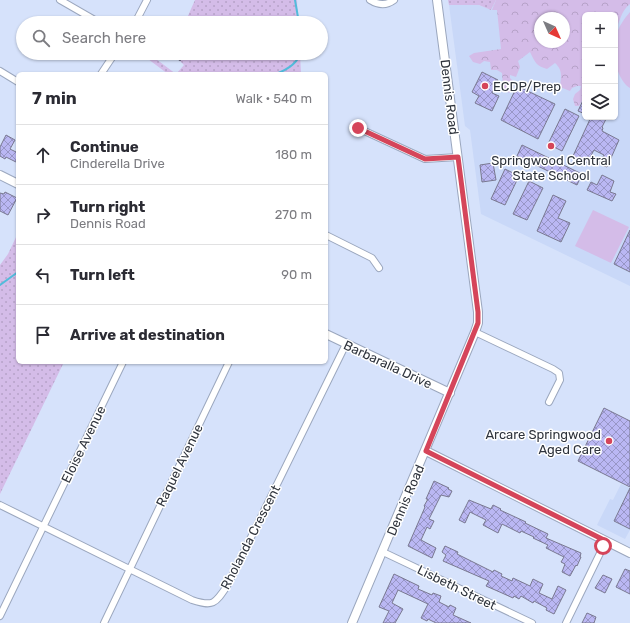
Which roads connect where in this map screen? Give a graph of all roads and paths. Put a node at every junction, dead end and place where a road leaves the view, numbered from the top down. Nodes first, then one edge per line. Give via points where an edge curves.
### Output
1 (60, 0) edge
2 (147, 0) edge
3 (370, 0) edge
4 (394, 0) edge
5 (437, 0) edge
6 (88, 16) edge
7 (139, 16) edge
8 (110, 60) edge
9 (0, 71) edge
10 (102, 72) edge
11 (16, 81) edge
12 (358, 128) dead end
13 (458, 157) junction
14 (0, 175) edge
15 (16, 183) edge
16 (328, 236) edge
17 (379, 268) dead end
18 (475, 332) junction
19 (328, 335) edge
20 (346, 344) junction
21 (122, 364) edge
22 (229, 364) edge
23 (450, 393) junction
24 (550, 402) dead end
25 (426, 451) junction
26 (0, 505) edge
27 (44, 526) junction
28 (606, 541) junction
29 (383, 552) junction
30 (630, 553) edge
31 (130, 569) junction
32 (0, 616) edge
33 (104, 623) edge
34 (352, 623) edge
35 (532, 623) edge
36 (566, 623) edge

1 - 6 street
2 - 7 street
3 - 4 street via 382,5
5 - 13 street, Dennis Road
8 - 10 street
9 - 11 street
12 - 13 street via 425,159
13 - 18 street, Dennis Road via 478,312
14 - 15 street
16 - 17 street via 372,258
18 - 23 street, Dennis Road
18 - 24 street via 559,373 560,380
19 - 20 street, Barbaralla Drive
20 - 23 street, Barbaralla Drive
20 - 31 street, Rholanda Crescent via 220,597 212,604 204,604
21 - 27 street, Eloise Avenue
22 - 31 street, Raquel Avenue
23 - 25 street, Dennis Road
25 - 28 street
25 - 29 street, Dennis Road
26 - 27 street, Rholanda Crescent
27 - 31 street, Rholanda Crescent
27 - 32 street, Eloise Avenue
28 - 30 street
28 - 36 street
29 - 34 street, Dennis Road
29 - 35 street, Lisbeth Street
31 - 33 street, Raquel Avenue

